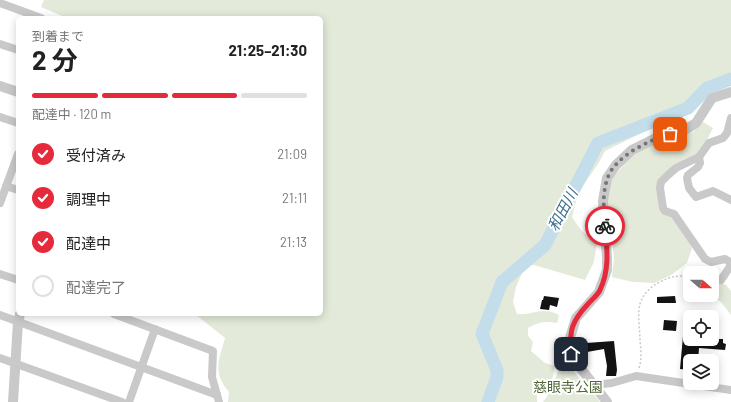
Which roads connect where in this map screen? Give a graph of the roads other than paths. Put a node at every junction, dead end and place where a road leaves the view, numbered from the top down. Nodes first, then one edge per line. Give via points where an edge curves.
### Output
1 (0, 3) edge
2 (36, 16) edge
3 (0, 44) edge
4 (16, 49) edge
5 (0, 86) edge
6 (16, 91) edge
7 (731, 92) edge
8 (0, 117) edge
9 (731, 118) edge
10 (16, 122) edge
11 (699, 157) junction
12 (16, 159) edge
13 (6, 186) junction
14 (16, 189) edge
15 (731, 200) edge
16 (0, 203) edge
17 (731, 265) edge
18 (0, 274) edge
19 (16, 279) edge
20 (720, 280) dead end
21 (0, 315) edge
22 (119, 316) edge
23 (19, 318) edge
24 (155, 329) junction
25 (0, 358) edge
26 (15, 364) junction
27 (142, 366) junction
28 (594, 385) junction
29 (731, 390) edge
30 (218, 398) edge
31 (13, 402) edge
32 (122, 402) edge
33 (129, 402) edge
34 (607, 402) edge

1 - 2 street
3 - 4 street
5 - 6 street
7 - 28 street via 712,98 696,123 682,132 658,137 632,150 607,178 603,202 607,270 599,292 576,318 570,338 571,354
8 - 10 street
9 - 11 street via 723,138 708,143
11 - 15 street via 698,167 688,174 687,178 692,194 696,197 713,191
11 - 17 street via 676,168 661,182 663,208 674,214 705,259 711,262 725,259
12 - 13 street
13 - 14 street
13 - 16 street
17 - 20 street
18 - 19 street
21 - 23 street
22 - 24 street
23 - 26 street
23 - 27 street
24 - 27 street
24 - 30 street via 213,351 212,377
25 - 26 street
26 - 31 street
26 - 32 street
27 - 30 street
27 - 33 street
28 - 29 street via 636,376
28 - 34 street

